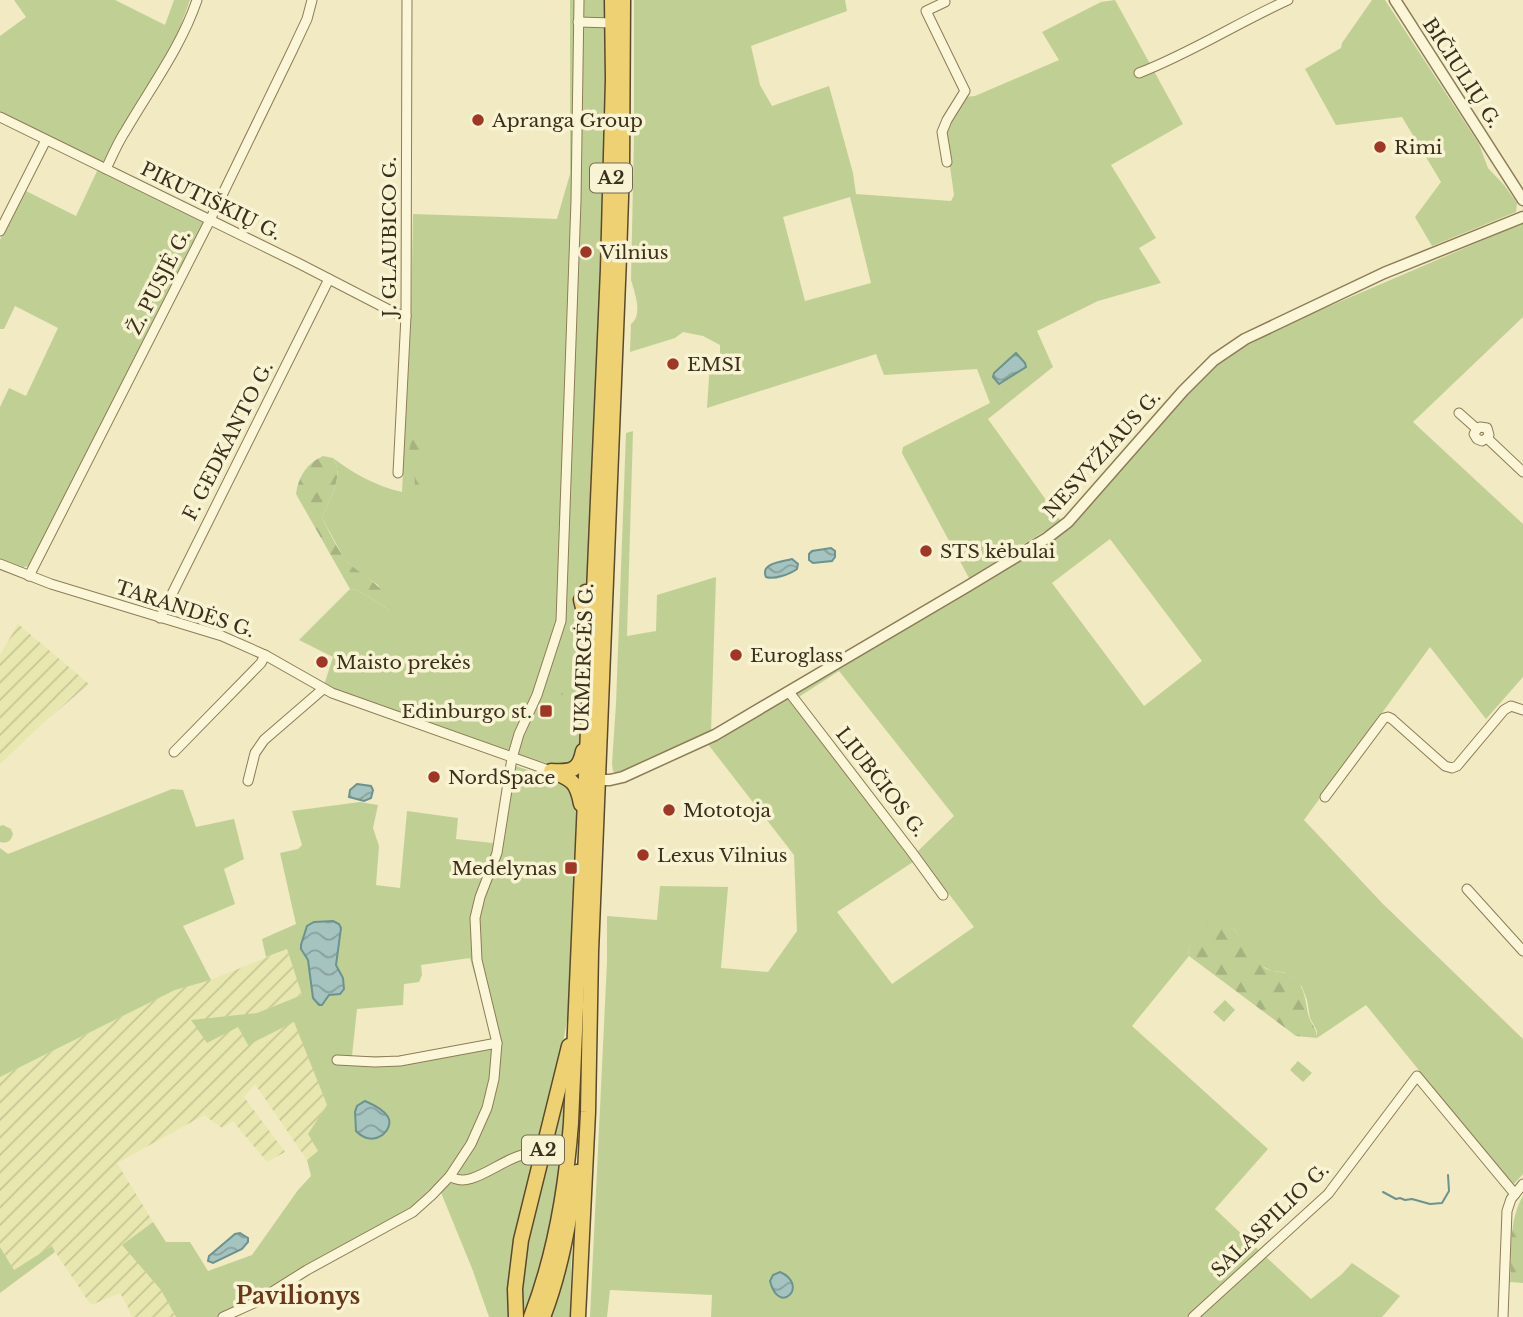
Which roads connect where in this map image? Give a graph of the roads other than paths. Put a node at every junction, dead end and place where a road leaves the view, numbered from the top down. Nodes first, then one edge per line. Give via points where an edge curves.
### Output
1 (197, 0) edge
2 (312, 0) edge
3 (408, 0) edge
4 (579, 0) edge
5 (612, 0) edge
6 (623, 0) edge
7 (944, 0) edge
8 (1287, 0) edge
9 (1395, 0) edge
10 (578, 22) junction
11 (613, 23) junction
12 (1139, 73) dead end
13 (0, 117) edge
14 (46, 140) junction
15 (947, 162) dead end
16 (106, 169) junction
17 (1523, 200) edge
18 (1523, 217) edge
19 (209, 220) junction
20 (0, 231) edge
21 (329, 279) junction
22 (406, 316) junction
23 (1459, 413) dead end
24 (1523, 472) edge
25 (398, 473) dead end
26 (0, 564) edge
27 (29, 576) junction
28 (594, 593) junction
29 (160, 618) junction
30 (605, 629) junction
31 (265, 655) junction
32 (323, 689) junction
33 (789, 692) junction
34 (1521, 709) edge
35 (588, 728) junction
36 (174, 752) dead end
37 (512, 758) junction
38 (551, 771) junction
39 (598, 780) junction
40 (248, 781) dead end
41 (1325, 797) dead end
42 (585, 820) junction
43 (1466, 889) dead end
44 (943, 895) dead end
45 (1523, 951) edge
46 (577, 1014) junction
47 (497, 1043) junction
48 (337, 1060) dead end
49 (588, 1112) junction
50 (541, 1157) junction
51 (450, 1177) junction
52 (1523, 1184) edge
53 (1514, 1194) junction
54 (223, 1317) edge
55 (516, 1317) edge
56 (531, 1317) edge
57 (543, 1317) edge
58 (578, 1317) edge
59 (1193, 1317) edge
60 (1503, 1317) edge

1 - 16 street via 156,84
2 - 19 street, Ž. PUSJĖ G. via 297,41
3 - 22 street, J. GLAUBICO G.
4 - 10 street
5 - 11 highway, UKMERGĖS G. / A2
6 - 30 highway, UKMERGĖS G. / A2 via 622,168
7 - 15 street via 926,11 965,91 942,132
8 - 12 street
9 - 17 street, BIČIULIŲ G.
10 - 11 street
10 - 37 street via 561,621
11 - 28 highway, UKMERGĖS G. / A2
13 - 14 street, PIKUTIŠKIŲ G.
14 - 16 street, PIKUTIŠKIŲ G.
14 - 20 street
16 - 19 street, PIKUTIŠKIŲ G.
18 - 33 street, NESVYŽIAUS G. via 1384,273 1229,349 1183,391 1068,522
19 - 21 street, PIKUTIŠKIŲ G.
19 - 27 street, Ž. PUSJĖ G.
21 - 22 street, PIKUTIŠKIŲ G.
21 - 29 street, F. GEDKANTO G.
22 - 25 street, J. GLAUBICO G.
23 - 24 street via 1476,429 1477,439 1487,438
26 - 27 street, TARANDĖS G.
27 - 29 street, TARANDĖS G.
28 - 30 highway via 601,601
28 - 35 highway, UKMERGĖS G. / A2 via 586,592 581,600 592,643
29 - 31 street, TARANDĖS G. via 220,635
30 - 39 highway, UKMERGĖS G. / A2
31 - 32 street, TARANDĖS G.
31 - 36 street
32 - 37 street, TARANDĖS G.
32 - 40 street via 259,747
33 - 39 street, NESVYŽIAUS G. via 704,740 623,777
33 - 44 street, LIUBČIOS G.
34 - 41 street via 1511,706 1504,710 1452,768 1388,717
35 - 38 highway via 578,766
35 - 42 highway, UKMERGĖS G. / A2
37 - 38 street, TARANDĖS G.
37 - 47 street via 497,853 475,918 477,960
38 - 42 highway via 575,784
39 - 49 highway, UKMERGĖS G. / A2
42 - 46 highway, UKMERGĖS G. / A2
43 - 45 street
46 - 50 highway, A2
46 - 56 highway via 567,1173 551,1253
47 - 48 street via 400,1061
47 - 51 street via 487,1108
49 - 57 highway via 568,1225
49 - 58 highway, UKMERGĖS G. / A2
50 - 51 street via 528,1154 464,1181
50 - 55 highway, A2 via 521,1241
51 - 54 street via 413,1212
52 - 53 street
53 - 59 street, SALASPILIO G. via 1417,1076 1325,1197
53 - 60 street via 1505,1227

